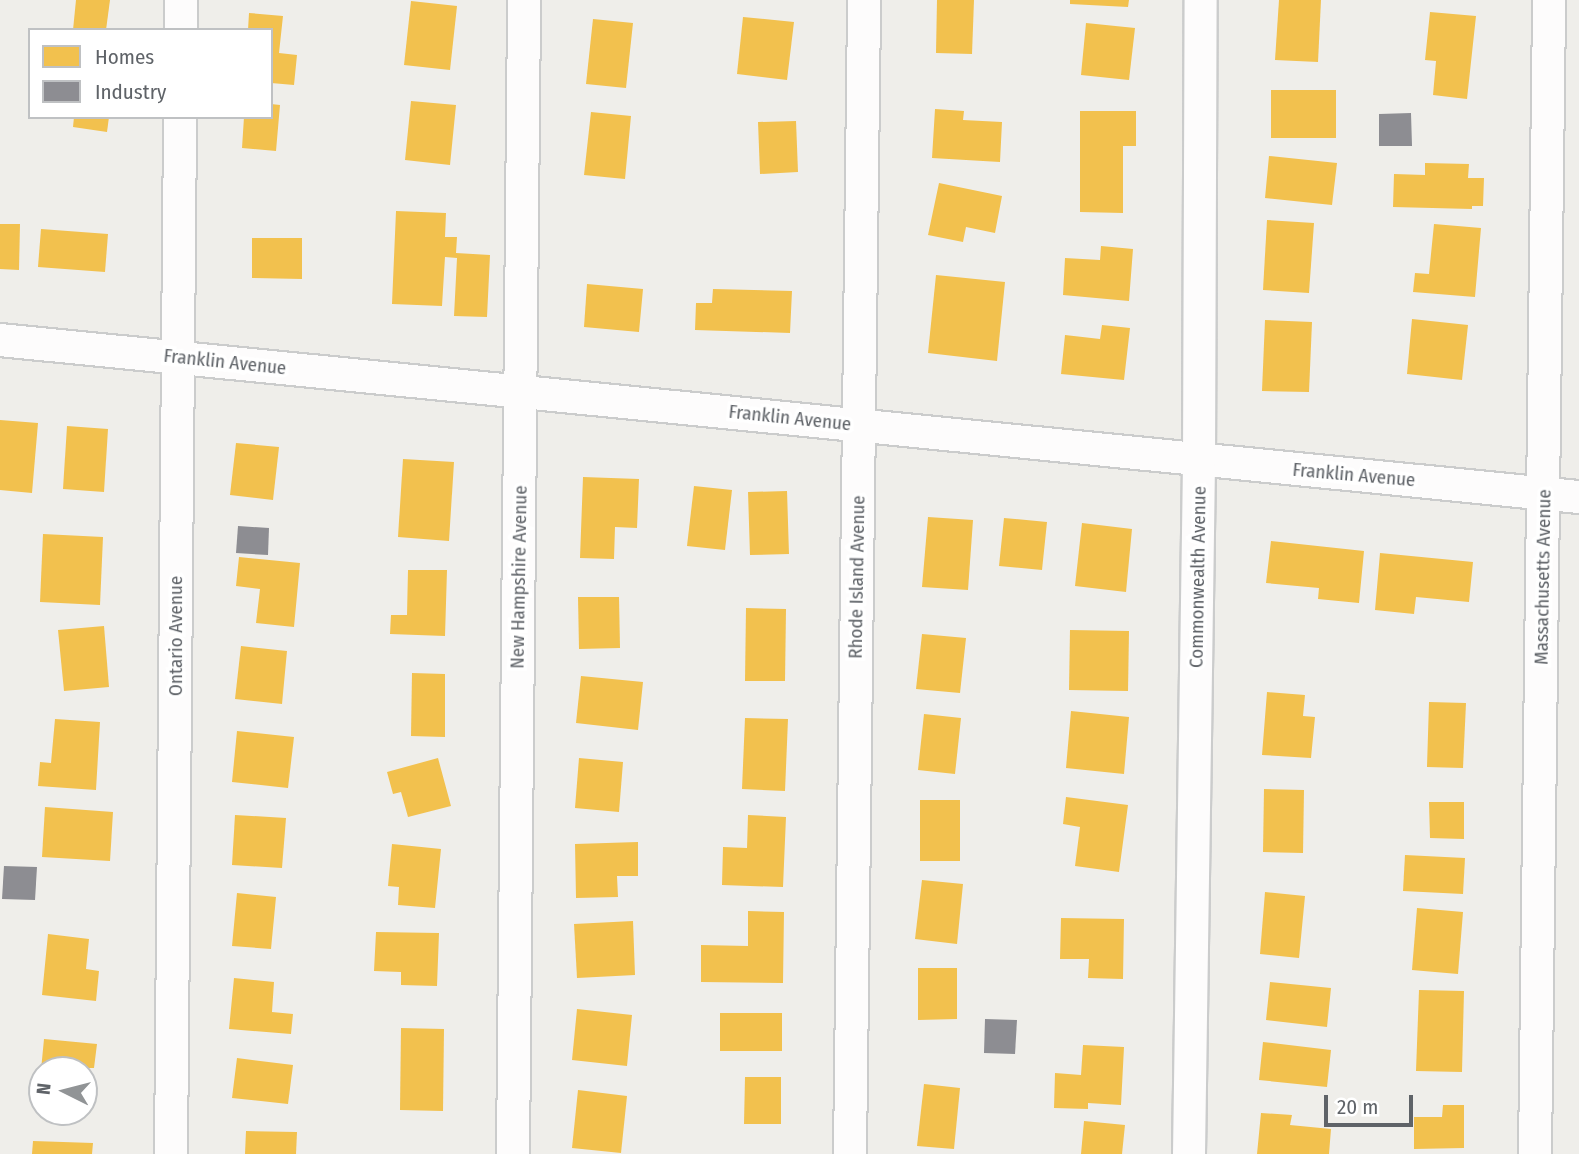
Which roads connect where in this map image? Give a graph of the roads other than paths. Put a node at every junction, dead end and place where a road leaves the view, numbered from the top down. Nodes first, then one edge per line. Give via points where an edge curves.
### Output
1 (181, 0) edge
2 (524, 0) edge
3 (864, 0) edge
4 (1201, 0) edge
5 (1549, 0) edge
6 (181, 28) edge
7 (180, 119) edge
8 (0, 340) edge
9 (178, 358) junction
10 (521, 391) junction
11 (859, 425) junction
12 (1199, 461) junction
13 (1544, 494) junction
14 (1579, 497) edge
15 (171, 1154) edge
16 (513, 1154) edge
17 (850, 1154) edge
18 (1189, 1154) edge
19 (1535, 1154) edge

1 - 6 street
2 - 10 street, New Hampshire Avenue
3 - 11 street, Rhode Island Avenue
4 - 12 street, Commonwealth Avenue
5 - 13 street, Massachusetts Avenue
7 - 9 street, Ontario Avenue
8 - 9 street, Franklin Avenue
9 - 10 street, Franklin Avenue
9 - 15 street, Ontario Avenue
10 - 11 street, Franklin Avenue
10 - 16 street, New Hampshire Avenue
11 - 12 street, Franklin Avenue
11 - 17 street, Rhode Island Avenue
12 - 13 street, Franklin Avenue
12 - 18 street, Commonwealth Avenue
13 - 14 street, Franklin Avenue
13 - 19 street, Massachusetts Avenue

